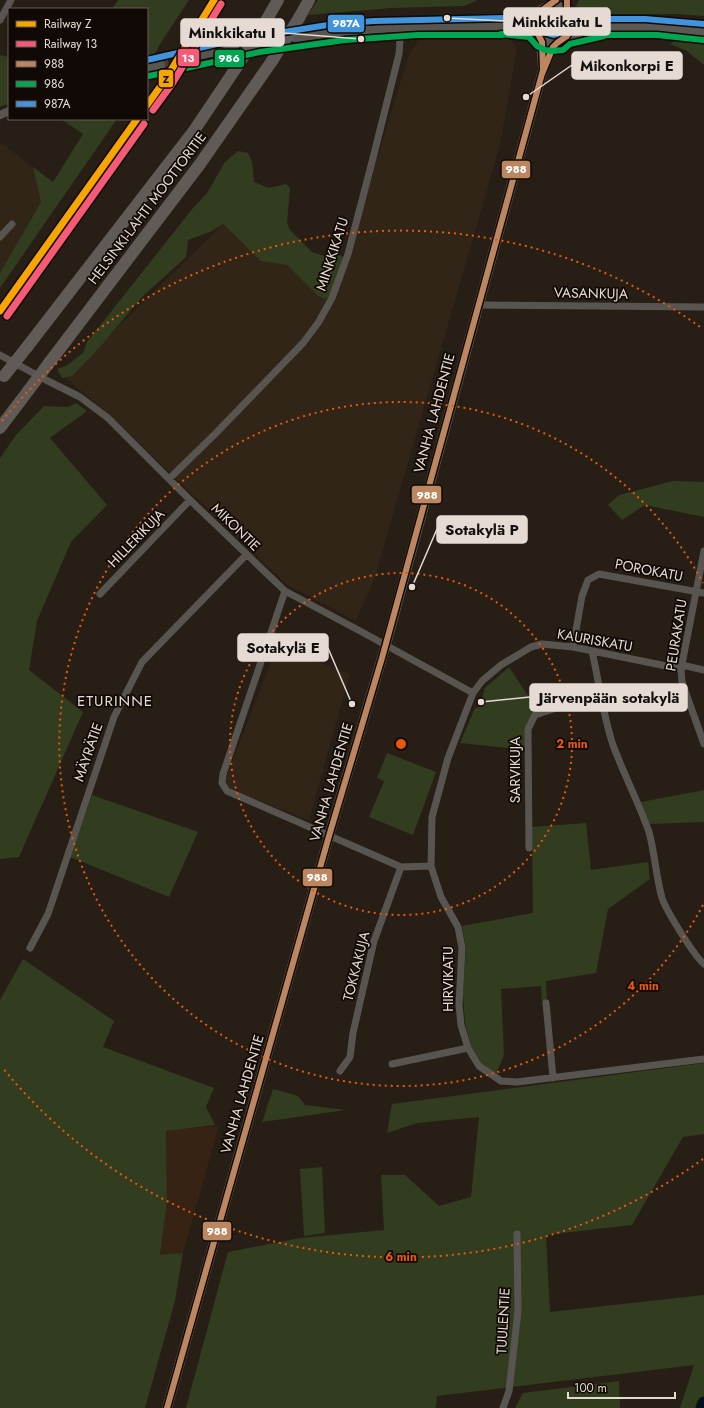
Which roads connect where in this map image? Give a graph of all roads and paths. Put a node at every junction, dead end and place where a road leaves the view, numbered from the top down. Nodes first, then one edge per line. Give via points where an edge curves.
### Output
1 (11, 0) edge
2 (278, 0) edge
3 (309, 0) edge
4 (566, 0) edge
5 (553, 3) edge
6 (537, 15) junction
7 (569, 16) junction
8 (0, 20) edge
9 (506, 26) junction
10 (606, 27) junction
11 (401, 28) junction
12 (704, 32) edge
13 (539, 35) junction
14 (295, 38) dead end
15 (562, 39) junction
16 (276, 41) dead end
17 (257, 44) dead end
18 (235, 48) dead end
19 (187, 58) tunnel mouth
20 (162, 65) tunnel mouth
21 (148, 68) edge
22 (543, 70) junction
23 (12, 224) dead end
24 (0, 237) edge
25 (478, 305) junction
26 (704, 307) edge
27 (0, 354) edge
28 (2, 379) edge
29 (0, 428) edge
30 (169, 479) junction
31 (190, 500) junction
32 (704, 551) edge
33 (246, 555) junction
34 (285, 591) junction
35 (696, 592) junction
36 (704, 593) edge
37 (100, 594) dead end
38 (573, 647) junction
39 (592, 651) junction
40 (682, 667) junction
41 (704, 670) edge
42 (473, 693) junction
43 (601, 693) junction
44 (704, 744) edge
45 (329, 836) junction
46 (529, 848) dead end
47 (431, 866) junction
48 (401, 867) junction
49 (30, 948) dead end
50 (704, 964) edge
51 (546, 1003) dead end
52 (468, 1048) junction
53 (704, 1059) edge
54 (392, 1064) dead end
55 (340, 1071) dead end
56 (553, 1078) junction
57 (517, 1234) dead end
58 (167, 1408) edge
59 (503, 1408) edge

1 - 8 street
2 - 28 highway, HELSINKI-LAHTI MOOTTORITIE, bridge via 193,132
3 - 29 highway, HELSINKI-LAHTI MOOTTORITIE, bridge via 272,61 200,164
4 - 7 main road
5 - 6 main road
5 - 7 main road
6 - 9 street
6 - 13 main road via 535,21
7 - 10 main road via 583,25
7 - 15 main road via 572,27
9 - 11 street
9 - 13 street via 524,28
10 - 12 main road
10 - 15 main road
11 - 14 street via 335,32
11 - 30 street, MINKKIKATU via 399,54 361,204 348,254 332,298 303,343
13 - 15 main road via 547,42
13 - 22 main road, VANHA LAHDENTIE
15 - 22 main road, VANHA LAHDENTIE via 553,46
16 - 17 street
18 - 19 street
20 - 21 street
22 - 25 main road, VANHA LAHDENTIE
23 - 24 street
25 - 26 street, VASANKUJA
25 - 45 main road, VANHA LAHDENTIE, bridge via 390,630
27 - 30 street, MIKONTIE via 80,397 108,418
30 - 31 street, MIKONTIE
31 - 33 street, MIKONTIE
31 - 37 street, HILLERIKUJA
32 - 35 street, PEURAKATU
33 - 34 street, MIKONTIE
33 - 49 street, MÄYRÄTIE via 142,662 114,717 48,914
34 - 42 street, MIKONTIE
34 - 45 street via 222,783 227,791
35 - 36 street, POROKATU
35 - 38 street, POROKATU via 600,574 588,580 582,596
35 - 40 street, PEURAKATU
38 - 39 street, KAURISKATU
38 - 42 street, KAURISKATU via 542,644 531,646 501,665 482,681
39 - 40 street, KAURISKATU
39 - 43 street
40 - 41 street, KAURISKATU
40 - 44 street, PEURAKATU via 682,682
42 - 47 street, HIRVIKATU via 448,758 432,817
43 - 46 street, SARVIKUJA via 535,715 528,729
43 - 50 street via 613,745 653,847 662,898 679,930
45 - 48 street
45 - 58 main road, VANHA LAHDENTIE
47 - 48 street
47 - 52 street, HIRVIKATU via 441,897 458,927 462,948 459,1005 461,1025
48 - 55 street, TOKKAKUJA via 374,941 350,1056
51 - 56 street
52 - 54 street
52 - 56 street, HIRVIKATU via 479,1066 501,1082
53 - 56 street, HIRVIKATU
57 - 59 street, TUULENTIE via 518,1311 509,1391

